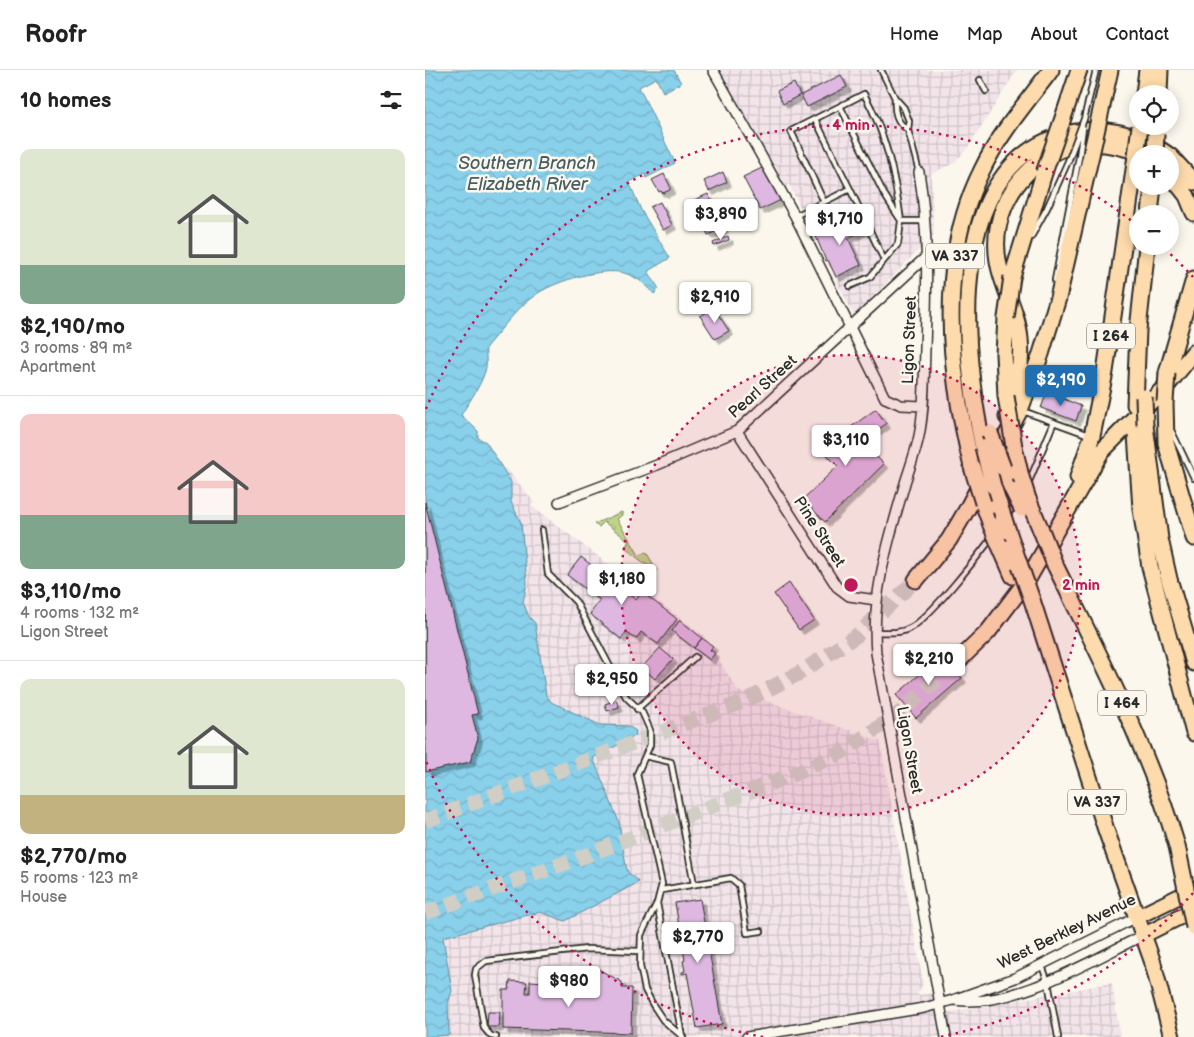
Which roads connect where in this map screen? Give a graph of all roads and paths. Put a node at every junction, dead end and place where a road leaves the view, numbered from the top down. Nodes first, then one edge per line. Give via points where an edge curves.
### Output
1 (713, 70) edge
2 (1051, 70) edge
3 (1079, 70) edge
4 (1096, 70) edge
5 (1110, 70) edge
6 (1147, 70) edge
7 (1160, 70) edge
8 (883, 71) edge
9 (981, 80) dead end
10 (1145, 85) edge
11 (1159, 85) edge
12 (986, 92) dead end
13 (895, 98) junction
14 (840, 106) junction
15 (815, 119) junction
16 (1091, 119) junction
17 (908, 130) junction
18 (1152, 145) edge
19 (1129, 153) edge
20 (1179, 166) edge
21 (919, 172) joint
22 (1194, 182) edge
23 (1179, 186) edge
24 (849, 189) junction
25 (1133, 195) edge
26 (824, 202) junction
27 (1194, 213) edge
28 (795, 216) junction
29 (901, 220) junction
30 (926, 220) junction
31 (928, 255) junction
32 (1146, 255) edge
33 (884, 260) junction
34 (1014, 270) junction
35 (1194, 280) edge
36 (851, 286) dead end
37 (851, 327) junction
38 (1194, 352) edge
39 (923, 406) junction
40 (1165, 407) junction
41 (1020, 410) junction
42 (1055, 422) junction
43 (1141, 430) junction
44 (737, 431) junction
45 (1092, 436) junction
46 (987, 440) junction
47 (1194, 478) edge
48 (987, 485) junction
49 (559, 502) dead end
50 (1025, 504) junction
51 (1069, 505) junction
52 (1000, 527) junction
53 (543, 530) dead end
54 (1194, 538) edge
55 (916, 580) tunnel mouth
56 (876, 600) junction
57 (874, 632) junction
58 (695, 657) dead end
59 (1194, 663) edge
60 (953, 666) tunnel mouth
61 (637, 709) junction
62 (1194, 733) edge
63 (645, 756) junction
64 (694, 884) junction
65 (1194, 889) edge
66 (662, 890) junction
67 (657, 903) junction
68 (1194, 910) edge
69 (1137, 917) junction
70 (1194, 927) edge
71 (761, 931) dead end
72 (1144, 935) junction
73 (639, 951) junction
74 (1042, 966) junction
75 (1048, 982) junction
76 (953, 1000) junction
77 (939, 1004) junction
78 (683, 1036) edge
79 (496, 1037) edge
80 (747, 1037) edge
81 (946, 1037) edge
82 (1058, 1037) edge
83 (1172, 1037) edge

1 - 28 street
2 - 52 highway, VA 337, bridge via 981,171 959,231 952,304 958,399 983,503
3 - 34 highway, bridge
4 - 16 lane
5 - 16 highway
6 - 10 highway
7 - 11 highway
8 - 13 lane
9 - 12 lane
13 - 17 lane via 904,108 909,121
13 - 17 lane via 894,111 900,124
14 - 15 lane
14 - 29 lane via 883,194
14 - 29 lane via 864,94 878,119 896,183
15 - 24 lane
15 - 26 lane via 791,131
16 - 34 lane, bridge
16 - 41 highway, bridge via 1047,336
17 - 21 lane
18 - 46 highway via 1138,137 1116,132 1090,130 1061,136 1047,141 1015,164 991,197 982,215 973,249 969,303 972,364
19 - 48 highway via 1109,144 1069,147 1054,153 1025,174 1008,198 997,227 997,248 1020,338 1020,370
20 - 22 highway
21 - 30 street, Ligon Street
23 - 27 highway
24 - 26 lane
24 - 33 lane
25 - 45 highway, I 264
26 - 28 lane
28 - 37 street
29 - 30 lane
29 - 33 lane via 897,244
30 - 31 street, Ligon Street
31 - 37 street, Pearl Street
31 - 39 street, Ligon Street
32 - 43 highway, bridge via 1139,401
33 - 36 lane via 869,277
34 - 50 highway, bridge via 1004,354 1006,396
35 - 40 highway, bridge via 1167,373
37 - 39 street via 885,398 901,405
37 - 44 street, Pearl Street
38 - 51 highway via 1169,383 1101,452
39 - 56 street, Ligon Street via 919,436 885,553
40 - 47 lane via 1174,440
40 - 54 highway via 1168,453
41 - 42 lane
41 - 48 highway
42 - 45 lane
42 - 52 lane via 1029,483
43 - 59 highway via 1169,579
43 - 62 highway via 1141,509 1150,567
44 - 49 street, Pearl Street
44 - 56 street, Pine Street via 837,587 849,596
45 - 51 highway, I 264
46 - 48 highway, bridge
46 - 50 highway, bridge via 1013,491
48 - 52 highway
48 - 55 highway
50 - 70 highway, I 464, bridge via 1141,746 1160,793 1177,846
51 - 60 highway, I 264 via 1048,548 1016,597 988,632
52 - 57 lane via 914,626 902,631
52 - 69 highway, VA 337 via 1053,668
53 - 61 lane via 548,574 576,602 626,697
56 - 57 street, Ligon Street
57 - 77 street, Ligon Street
58 - 61 lane
61 - 63 lane via 646,718 650,730 650,746
63 - 64 lane via 671,762
63 - 66 lane via 637,774
64 - 66 lane
64 - 71 lane via 735,880 739,885 747,932
65 - 69 main road, West Berkley Avenue
66 - 67 lane
67 - 73 lane via 641,935
67 - 78 lane
68 - 72 main road, West Berkley Avenue
69 - 72 highway, VA 337
69 - 74 street, West Berkley Avenue
72 - 75 street, West Berkley Avenue
72 - 83 highway
73 - 78 lane via 642,978 649,998 663,1020
73 - 79 lane via 587,950 481,964 475,976 482,1022 486,1032
74 - 75 lane
74 - 76 street, West Berkley Avenue
75 - 76 street, West Berkley Avenue via 977,1001
75 - 82 lane
76 - 77 street, West Berkley Avenue
77 - 80 street, West Berkley Avenue
77 - 81 street, Ligon Street

